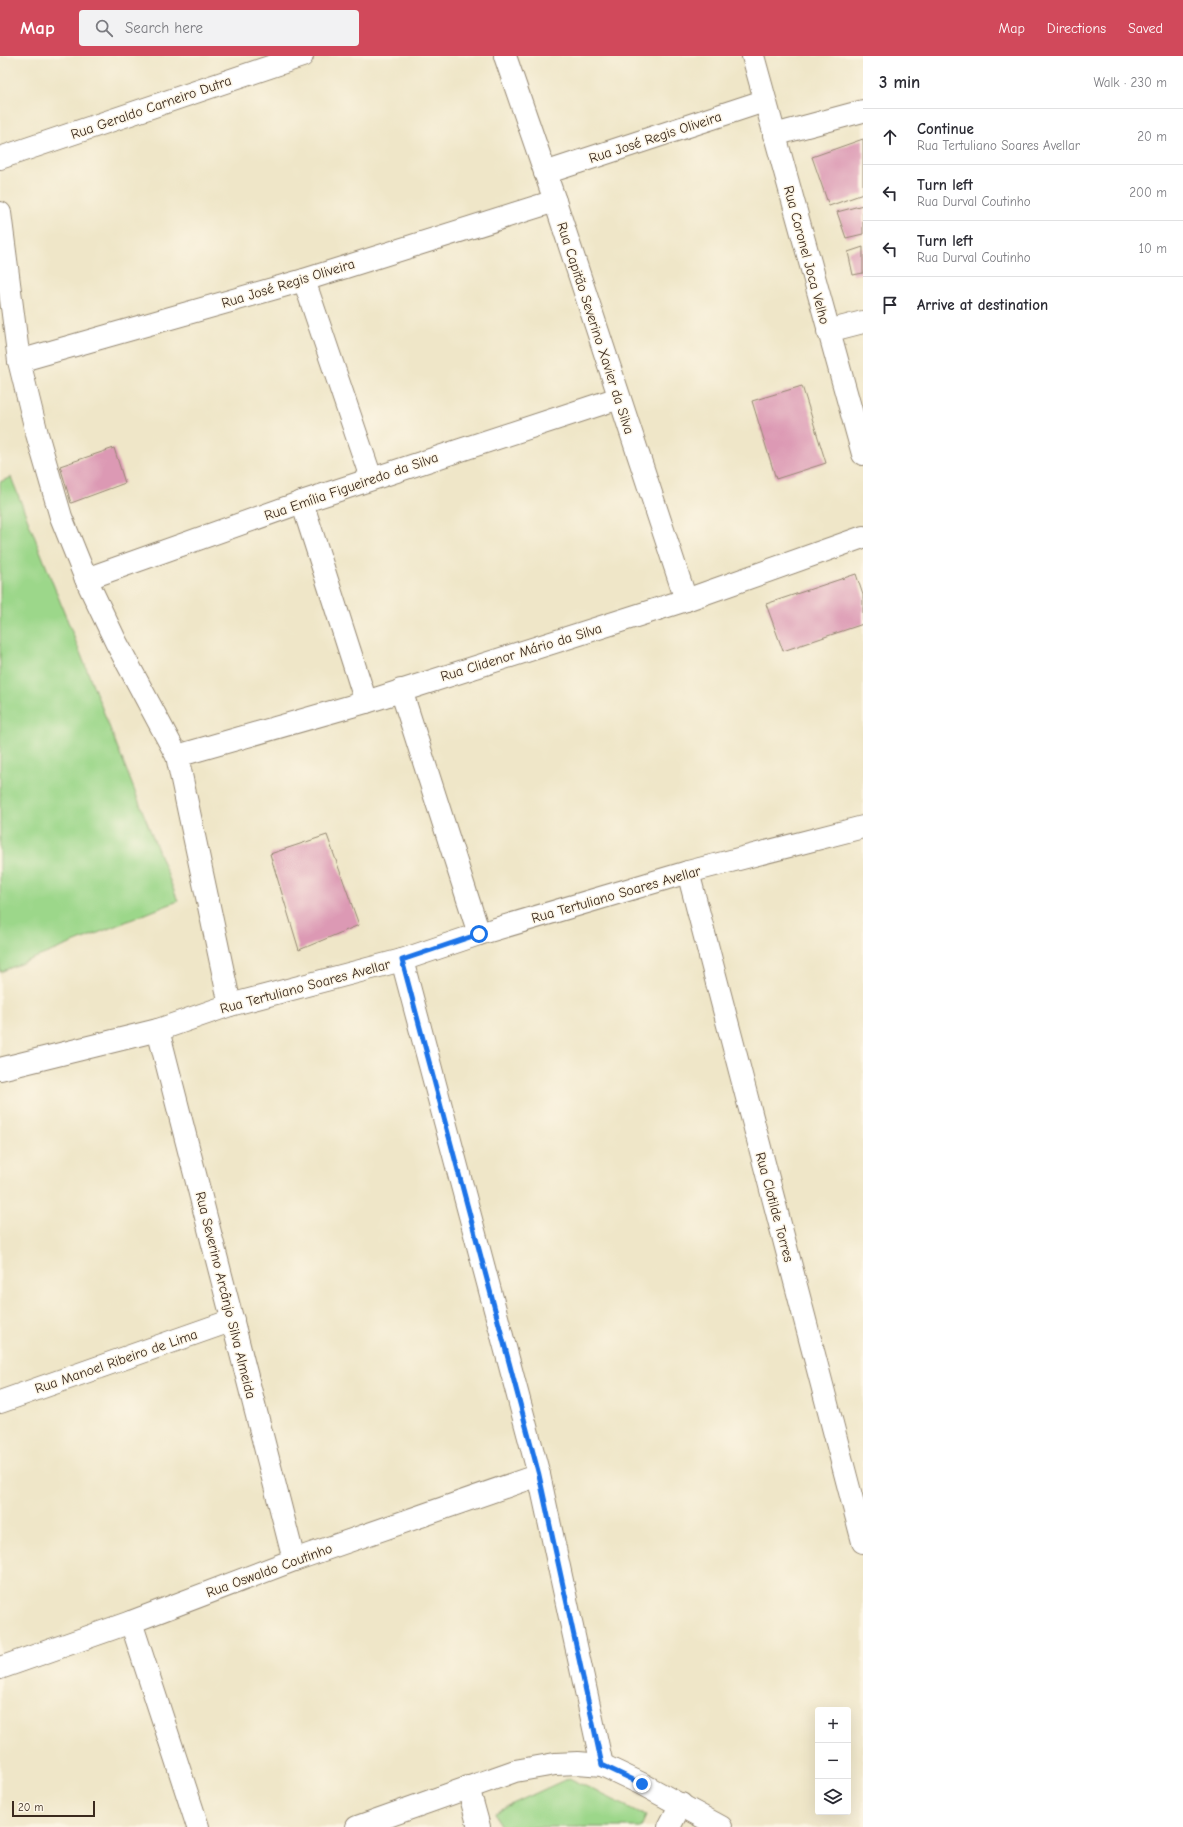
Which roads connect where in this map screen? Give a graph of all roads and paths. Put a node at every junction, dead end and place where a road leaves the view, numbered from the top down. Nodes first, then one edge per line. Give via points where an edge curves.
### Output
1 (302, 56) edge
2 (505, 56) edge
3 (753, 56) edge
4 (764, 101) junction
5 (863, 111) edge
6 (774, 135) junction
7 (0, 158) edge
8 (545, 173) junction
9 (555, 200) junction
10 (0, 212) edge
11 (304, 280) junction
12 (863, 322) edge
13 (828, 331) junction
14 (19, 361) junction
15 (619, 398) junction
16 (863, 454) edge
17 (371, 478) junction
18 (302, 502) junction
19 (863, 537) edge
20 (86, 580) junction
21 (686, 600) junction
22 (401, 690) junction
23 (366, 702) junction
24 (177, 756) junction
25 (863, 827) edge
26 (688, 872) junction
27 (479, 934) junction
28 (402, 960) junction
29 (230, 1005) junction
30 (158, 1030) junction
31 (0, 1069) edge
32 (233, 1320) junction
33 (0, 1402) edge
34 (539, 1475) junction
35 (863, 1542) edge
36 (294, 1560) junction
37 (131, 1622) junction
38 (0, 1668) edge
39 (602, 1765) junction
40 (468, 1787) junction
41 (681, 1804) junction
42 (198, 1827) edge
43 (357, 1827) edge
44 (479, 1827) edge
45 (670, 1827) edge
46 (721, 1827) edge

1 - 7 street, Rua Geraldo Carneiro Dutra
2 - 8 street, Rua Capitão Severino Xavier da Silva
3 - 4 street, Rua Coronel Joca Velho
4 - 6 street, Rua Coronel Joca Velho
4 - 8 street, Rua José Regis Oliveira
5 - 6 street
6 - 13 street, Rua Coronel Joca Velho
8 - 9 street, Rua Capitão Severino Xavier da Silva
9 - 11 street, Rua José Regis Oliveira
9 - 15 street, Rua Capitão Severino Xavier da Silva
10 - 14 street
11 - 14 street, Rua José Regis Oliveira
11 - 17 street
12 - 13 street
13 - 16 street, Rua Coronel Joca Velho
14 - 20 street via 36,434 61,517
15 - 17 street, Rua Emília Figueiredo da Silva
15 - 21 street, Rua Capitão Severino Xavier da Silva
17 - 18 street, Rua Emília Figueiredo da Silva
18 - 20 street, Rua Emília Figueiredo da Silva
18 - 23 street
19 - 21 street, Rua Clidenor Mário da Silva
20 - 24 street
21 - 22 street, Rua Clidenor Mário da Silva
22 - 23 street, Rua Clidenor Mário da Silva
22 - 27 street
23 - 24 street, Rua Clidenor Mário da Silva
24 - 29 street
25 - 26 street, Rua Tertuliano Soares Avellar
26 - 27 street, Rua Tertuliano Soares Avellar
26 - 35 street, Rua Clotilde Torres
27 - 28 street, Rua Tertuliano Soares Avellar
28 - 29 street, Rua Tertuliano Soares Avellar
28 - 34 street
29 - 30 street, Rua Tertuliano Soares Avellar
30 - 31 street, Rua Tertuliano Soares Avellar
30 - 32 street, Rua Severino Arcânjo Silva Almeida
32 - 33 street, Rua Manoel Ribeiro de Lima
32 - 36 street, Rua Severino Arcânjo Silva Almeida
34 - 36 street, Rua Oswaldo Coutinho
34 - 39 street
36 - 37 street, Rua Oswaldo Coutinho
37 - 38 street, Rua Oswaldo Coutinho
37 - 42 street
39 - 40 street via 555,1764 515,1771
39 - 41 street
40 - 43 street
40 - 44 street
41 - 45 street
41 - 46 street

